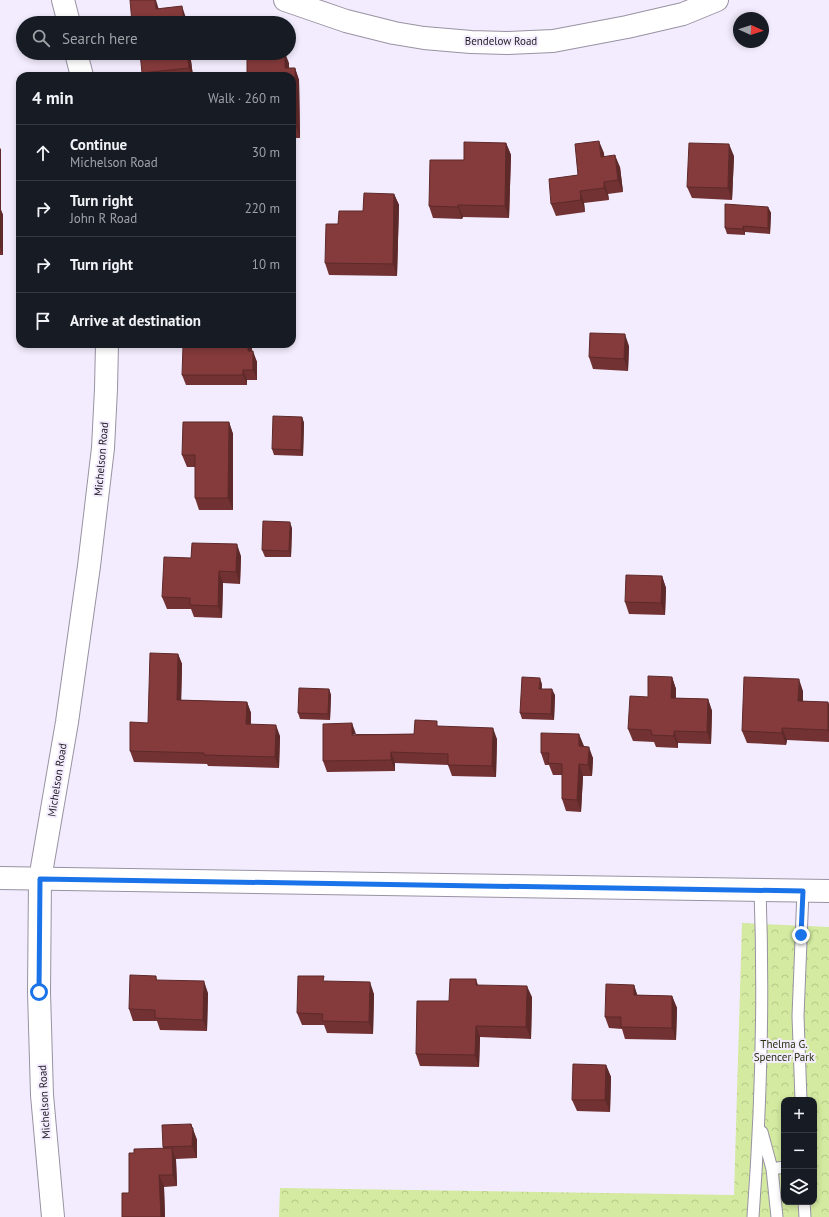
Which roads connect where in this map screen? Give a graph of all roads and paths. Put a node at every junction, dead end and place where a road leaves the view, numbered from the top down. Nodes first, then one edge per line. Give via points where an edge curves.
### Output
1 (63, 0) edge
2 (285, 0) edge
3 (718, 0) edge
4 (67, 16) edge
5 (78, 60) edge
6 (81, 72) edge
7 (108, 348) edge
8 (0, 878) edge
9 (40, 879) junction
10 (760, 890) junction
11 (803, 891) junction
12 (829, 891) edge
13 (801, 1097) edge
14 (759, 1122) junction
15 (781, 1168) edge
16 (772, 1169) junction
17 (804, 1205) edge
18 (52, 1217) edge
19 (754, 1217) edge
20 (777, 1217) edge
21 (805, 1217) edge

1 - 4 street
2 - 3 street, Bendelow Road via 346,21 394,33 424,38 507,43 553,41 627,27 682,14
5 - 6 street
7 - 9 street, Michelson Road via 102,448 89,566 67,722
8 - 9 street
9 - 10 street
9 - 18 street, Michelson Road via 39,992 42,1095
10 - 11 street
10 - 14 lane via 762,1023
11 - 12 street
11 - 13 lane via 798,1016
14 - 16 lane
14 - 19 lane
15 - 16 lane
16 - 20 lane
17 - 21 lane

